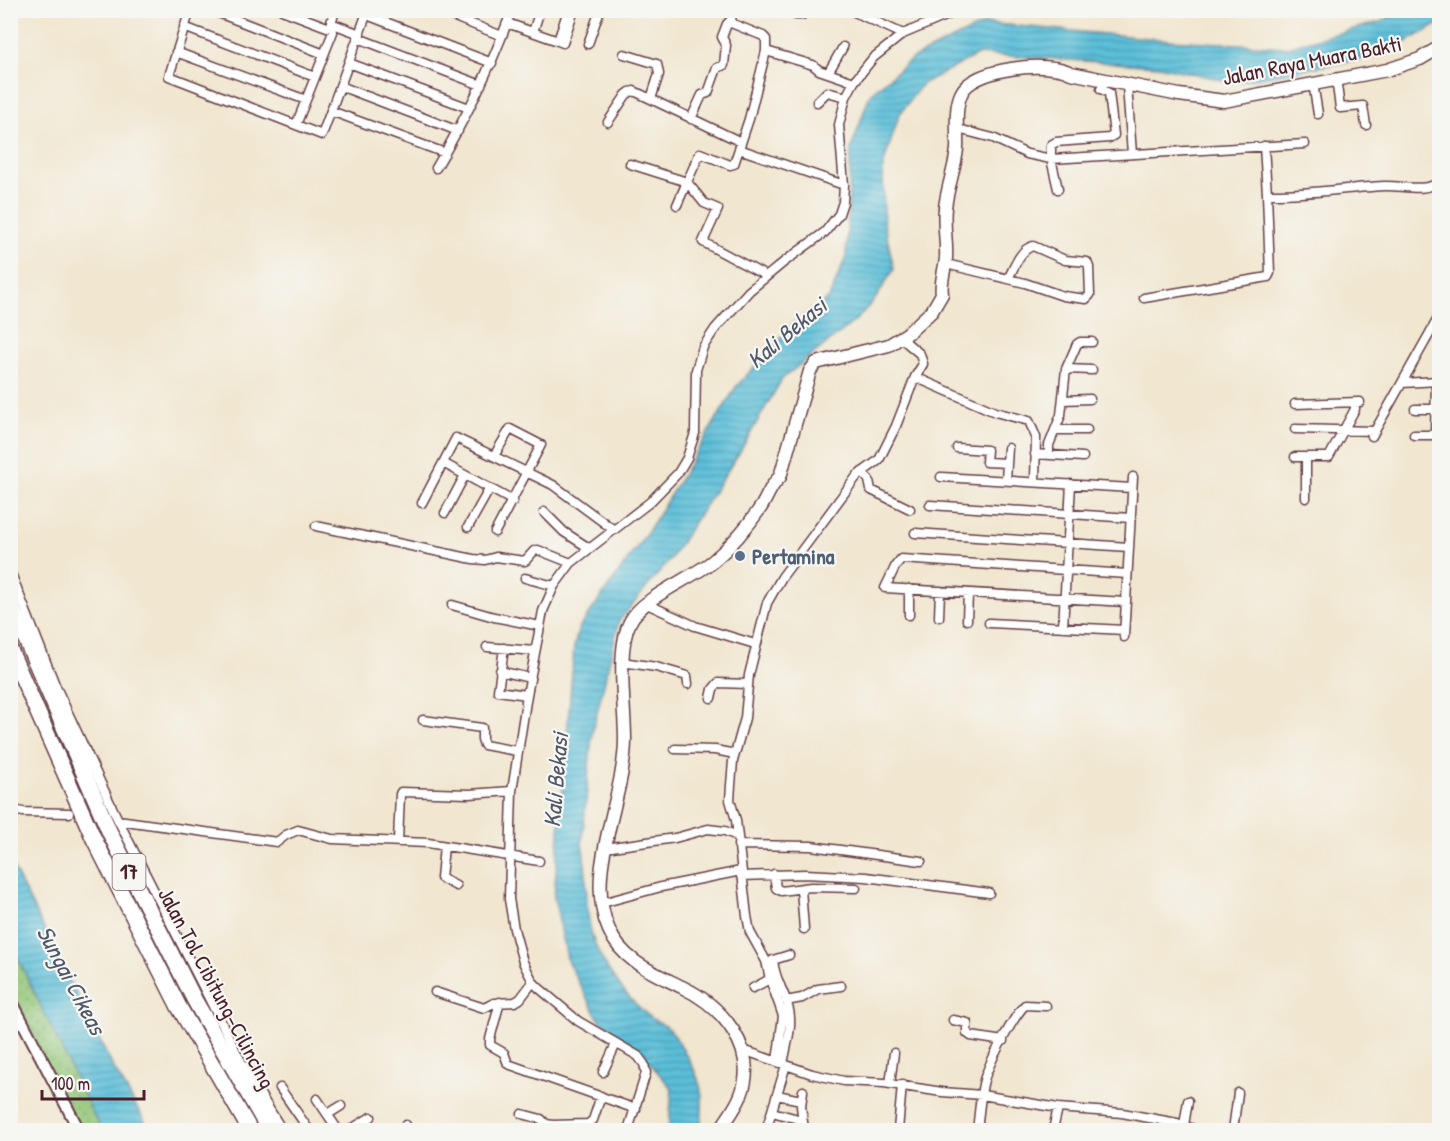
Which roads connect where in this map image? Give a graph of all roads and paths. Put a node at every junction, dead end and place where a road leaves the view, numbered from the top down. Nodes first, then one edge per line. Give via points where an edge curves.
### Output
1 (190, 10) edge
2 (211, 10) edge
3 (282, 10) edge
4 (336, 10) edge
5 (437, 10) edge
6 (512, 10) edge
7 (540, 10) edge
8 (568, 10) edge
9 (574, 10) edge
10 (600, 10) edge
11 (732, 10) edge
12 (805, 10) edge
13 (850, 10) edge
14 (960, 10) edge
15 (368, 13) edge
16 (796, 15) dead end
17 (730, 21) junction
18 (507, 23) junction
19 (332, 26) junction
20 (184, 27) junction
21 (533, 32) junction
22 (903, 33) junction
23 (359, 36) junction
24 (502, 36) junction
25 (558, 41) junction
26 (588, 44) dead end
27 (1440, 46) edge
28 (843, 47) dead end
29 (766, 51) junction
30 (176, 52) junction
31 (324, 54) junction
32 (624, 54) dead end
33 (349, 63) junction
34 (492, 63) junction
35 (828, 73) junction
36 (315, 77) junction
37 (1336, 78) junction
38 (1107, 80) junction
39 (854, 82) junction
40 (1313, 83) junction
41 (1127, 84) junction
42 (481, 85) junction
43 (340, 86) junction
44 (846, 97) junction
45 (651, 99) junction
46 (306, 100) junction
47 (817, 102) dead end
48 (469, 108) junction
49 (331, 111) junction
50 (1318, 114) dead end
51 (691, 119) junction
52 (608, 122) dead end
53 (296, 125) junction
54 (1366, 125) dead end
55 (958, 129) junction
56 (458, 131) junction
57 (1305, 144) dead end
58 (740, 146) junction
59 (1264, 146) junction
60 (444, 153) junction
61 (1132, 154) junction
62 (1051, 159) junction
63 (630, 164) dead end
64 (436, 168) dead end
65 (687, 182) junction
66 (1440, 182) edge
67 (844, 185) junction
68 (1058, 189) dead end
69 (1267, 194) junction
70 (677, 205) dead end
71 (946, 264) junction
72 (766, 276) junction
73 (1008, 279) junction
74 (1144, 298) dead end
75 (1440, 315) edge
76 (901, 338) junction
77 (1092, 342) dead end
78 (1066, 369) junction
79 (1092, 370) dead end
80 (914, 380) junction
81 (1438, 381) edge
82 (1402, 383) junction
83 (1090, 399) dead end
84 (1064, 400) junction
85 (1295, 404) dead end
86 (1415, 409) dead end
87 (1438, 409) edge
88 (1056, 429) junction
89 (1295, 429) dead end
90 (1344, 429) junction
91 (1087, 430) dead end
92 (1414, 435) dead end
93 (1437, 435) edge
94 (957, 448) dead end
95 (1008, 448) dead end
96 (1035, 454) junction
97 (1049, 455) junction
98 (494, 456) junction
99 (1083, 457) dead end
100 (1295, 457) dead end
101 (1305, 457) junction
102 (443, 463) junction
103 (1007, 463) junction
104 (862, 472) junction
105 (528, 473) junction
106 (465, 475) junction
107 (941, 477) dead end
108 (1133, 477) dead end
109 (1006, 480) junction
110 (1035, 482) junction
111 (1073, 484) junction
112 (490, 488) junction
113 (1132, 488) junction
114 (1306, 498) dead end
115 (513, 501) junction
116 (422, 503) dead end
117 (930, 505) dead end
118 (910, 509) dead end
119 (544, 512) dead end
120 (445, 513) dead end
121 (1072, 514) junction
122 (1131, 518) junction
123 (316, 526) dead end
124 (468, 527) dead end
125 (614, 530) junction
126 (495, 532) dead end
127 (915, 533) dead end
128 (1070, 542) junction
129 (1129, 547) junction
130 (589, 548) junction
131 (571, 563) junction
132 (1069, 570) junction
133 (10, 571) edge
134 (1127, 574) junction
135 (525, 578) dead end
136 (554, 586) junction
137 (909, 589) junction
138 (940, 591) junction
139 (968, 592) junction
140 (1067, 598) junction
141 (1126, 602) junction
142 (10, 603) edge
143 (647, 604) junction
144 (452, 605) dead end
145 (909, 615) dead end
146 (939, 617) dead end
147 (968, 620) dead end
148 (989, 623) dead end
149 (540, 626) junction
150 (1065, 627) junction
151 (755, 644) junction
152 (487, 647) dead end
153 (504, 648) junction
154 (10, 650) edge
155 (535, 651) junction
156 (622, 662) junction
157 (500, 671) junction
158 (530, 678) junction
159 (688, 684) dead end
160 (748, 684) junction
161 (527, 695) junction
162 (711, 698) dead end
163 (423, 720) dead end
164 (675, 748) dead end
165 (517, 751) junction
166 (735, 754) junction
167 (512, 792) junction
168 (10, 809) edge
169 (69, 813) dead end
170 (118, 820) junction
171 (737, 840) junction
172 (398, 842) junction
173 (444, 846) junction
174 (605, 848) junction
175 (511, 857) junction
176 (539, 861) dead end
177 (921, 861) dead end
178 (741, 873) junction
179 (774, 874) junction
180 (456, 886) dead end
181 (856, 888) dead end
182 (801, 889) junction
183 (989, 893) dead end
184 (602, 903) junction
185 (804, 929) dead end
186 (789, 955) dead end
187 (769, 961) junction
188 (770, 980) junction
189 (532, 982) junction
190 (841, 986) dead end
191 (753, 988) dead end
192 (435, 992) dead end
193 (10, 998) edge
194 (786, 1001) junction
195 (500, 1002) junction
196 (1046, 1005) dead end
197 (953, 1020) dead end
198 (1003, 1041) junction
199 (616, 1044) junction
200 (743, 1050) junction
201 (894, 1053) dead end
202 (782, 1063) junction
203 (603, 1072) dead end
204 (890, 1084) junction
205 (902, 1085) junction
206 (280, 1088) dead end
207 (1238, 1093) dead end
208 (777, 1095) junction
209 (982, 1095) junction
210 (601, 1096) junction
211 (317, 1099) dead end
212 (1188, 1101) dead end
213 (341, 1106) dead end
214 (1058, 1108) junction
215 (636, 1109) junction
216 (772, 1112) junction
217 (328, 1114) junction
218 (522, 1114) dead end
219 (371, 1117) dead end
220 (802, 1120) junction
221 (406, 1125) dead end
222 (1191, 1129) edge
223 (723, 1130) edge
224 (79, 1131) edge
225 (250, 1131) edge
226 (269, 1131) edge
227 (282, 1131) edge
228 (309, 1131) edge
229 (338, 1131) edge
230 (350, 1131) edge
231 (398, 1131) edge
232 (628, 1131) edge
233 (766, 1131) edge
234 (804, 1131) edge
235 (898, 1131) edge
236 (977, 1131) edge
237 (1053, 1131) edge
238 (1233, 1131) edge

1 - 20 street
2 - 31 street
3 - 19 street
4 - 19 street
5 - 24 street
6 - 18 street
7 - 21 street
8 - 25 street
9 - 25 street via 563,43
10 - 26 street
11 - 17 street
12 - 16 street
13 - 22 street
14 - 22 street
15 - 23 street
15 - 34 street
17 - 29 street via 763,36
17 - 51 street via 722,37 726,45 724,65 717,68 708,93 702,95
18 - 21 street
18 - 24 street
19 - 23 street
19 - 31 street
20 - 30 street
20 - 36 street
21 - 25 street
22 - 39 street via 873,58
23 - 33 street
23 - 42 street
24 - 34 street
27 - 37 main road, Jalan Raya Muara Bakti via 1399,67
28 - 35 street
29 - 35 street
29 - 58 street
30 - 46 street
30 - 53 street via 169,76
31 - 36 street
32 - 45 street via 657,64 659,74
33 - 43 street
33 - 48 street
34 - 42 street
35 - 39 street
36 - 46 street
37 - 40 main road, Jalan Raya Muara Bakti
37 - 54 street via 1340,108 1363,106
38 - 41 main road, Jalan Raya Muara Bakti
38 - 55 main road, Jalan Raya Muara Bakti via 1047,66 981,77 960,94
38 - 62 street via 1101,89 1109,93 1113,137 1053,143
39 - 44 street
40 - 41 main road, Jalan Raya Muara Bakti via 1224,101
40 - 50 street
41 - 61 street
42 - 48 street
43 - 49 street
43 - 56 street
44 - 47 street via 827,92
44 - 67 street via 840,125
45 - 51 street
45 - 52 street via 630,92
46 - 53 street
48 - 56 street
49 - 53 street via 322,135
49 - 60 street
51 - 58 street
55 - 62 street
55 - 71 main road, Jalan Raya Muara Bakti via 944,211
56 - 60 street
57 - 59 street
58 - 65 street via 731,165 699,154
58 - 67 street
59 - 61 street
59 - 69 street
60 - 64 street
61 - 62 street
62 - 68 street
63 - 65 street
65 - 70 street
65 - 72 street via 704,203 718,209 703,242
66 - 69 street via 1427,187
67 - 72 street via 841,208 829,228
69 - 74 street via 1268,277
71 - 73 street
71 - 76 main road, Jalan Raya Muara Bakti via 942,294 932,311
72 - 125 street via 731,309 703,347 694,382 695,433 687,458 650,502
73 - 73 street via 1071,298 1090,295 1087,262 1069,261 1033,246 1023,252
75 - 82 street
76 - 80 street via 922,358
76 - 143 main road, Jalan Raya Muara Bakti via 876,350 816,363 810,371 780,477 760,508 712,562
77 - 78 street via 1077,344
78 - 79 street
78 - 84 street
80 - 96 street via 1033,430
80 - 104 street via 879,460
81 - 82 street
81 - 87 street
82 - 90 street via 1373,433
83 - 84 street
84 - 88 street
85 - 90 street via 1358,402
86 - 87 street
87 - 93 street
88 - 91 street
88 - 97 street
89 - 90 street
90 - 101 street via 1329,457
92 - 93 street
94 - 103 street via 987,450 986,462
95 - 103 street
96 - 97 street
96 - 110 street
97 - 99 street
98 - 102 street via 456,438
98 - 105 street
98 - 105 street via 510,429 541,445
100 - 101 street
101 - 114 street
102 - 106 street
102 - 116 street
103 - 109 street
104 - 118 street via 871,490
104 - 151 street via 782,577 767,603
105 - 115 street
105 - 125 street via 554,485
106 - 112 street
106 - 120 street
107 - 109 street
108 - 113 street
109 - 110 street
110 - 111 street
111 - 113 street
111 - 121 street
112 - 115 street
112 - 124 street
113 - 122 street
115 - 126 street
117 - 121 street
119 - 130 street via 564,532
121 - 122 street
121 - 128 street
122 - 129 street
123 - 131 street via 472,559 502,557 525,561 538,550
125 - 130 street
127 - 128 street
128 - 129 street
128 - 132 street
129 - 134 street
130 - 131 street
131 - 136 street
132 - 134 street
132 - 137 street via 901,560 885,588
132 - 140 street
133 - 170 street via 56,687
134 - 141 street
135 - 136 street
136 - 149 street
137 - 138 street
137 - 145 street
138 - 139 street
138 - 146 street
139 - 140 street
139 - 147 street
140 - 141 street
140 - 150 street
141 - 150 street via 1124,633
142 - 226 highway, Jalan Tol Cibitung–Cilincing / 17 via 110,833 195,1000
143 - 151 street via 695,626
143 - 156 main road, Jalan Raya Muara Bakti via 630,621
144 - 149 street
148 - 150 street
149 - 155 street
151 - 160 street
152 - 153 street
153 - 155 street
153 - 157 street
154 - 225 highway, Jalan Tol Cibitung–Cilincing / 17 via 94,839 179,1007
155 - 158 street
156 - 159 street via 687,676
156 - 174 main road, Jalan Raya Muara Bakti via 624,760
157 - 158 street
157 - 161 street via 499,692
158 - 161 street
160 - 162 street via 718,683
160 - 166 street via 745,718
161 - 165 street
163 - 165 street via 482,728 484,745
164 - 166 street
165 - 167 street
166 - 171 street via 730,800
167 - 172 street via 401,792
167 - 175 street
168 - 169 street via 23,813
170 - 172 street via 277,842 298,830 332,839
170 - 227 street via 246,1071
171 - 174 street via 725,831 708,829
171 - 177 street
171 - 178 street
172 - 173 street
173 - 175 street
173 - 180 street via 441,878
174 - 184 main road, Jalan Raya Muara Bakti
175 - 176 street
175 - 189 street via 510,913 519,952
178 - 179 street
178 - 184 street via 661,887
178 - 187 street via 750,932
179 - 182 street via 779,891
179 - 183 street via 866,877
181 - 182 street
182 - 185 street
184 - 200 main road, Jalan Raya Muara Bakti via 610,933 625,954 703,999 735,1032
186 - 187 street
187 - 188 street
187 - 194 street
188 - 191 street
188 - 202 street via 783,1016
189 - 195 street via 520,999
189 - 199 street via 571,1016
190 - 194 street via 818,989
192 - 195 street via 478,1008
193 - 224 street
194 - 202 street via 790,1020
195 - 210 street via 490,1045 504,1053 508,1064
196 - 198 street via 1023,1007
197 - 198 street via 966,1022 971,1036
198 - 209 street via 987,1071
199 - 203 street
199 - 215 street via 638,1056 645,1069
200 - 202 street
200 - 223 main road, Jalan Raya Muara Bakti via 743,1087
201 - 204 street
202 - 204 street via 844,1082
202 - 208 street
204 - 205 street
205 - 209 street
205 - 235 street
206 - 228 street
207 - 238 street
208 - 216 street
208 - 220 street via 802,1095
209 - 214 street
209 - 236 street
210 - 215 street
210 - 218 street via 588,1124 546,1124
211 - 217 street
212 - 222 street
213 - 217 street
214 - 222 street via 1122,1113
214 - 237 street
215 - 232 street
216 - 220 street
216 - 233 street
217 - 229 street
219 - 230 street
220 - 234 street
221 - 231 street

